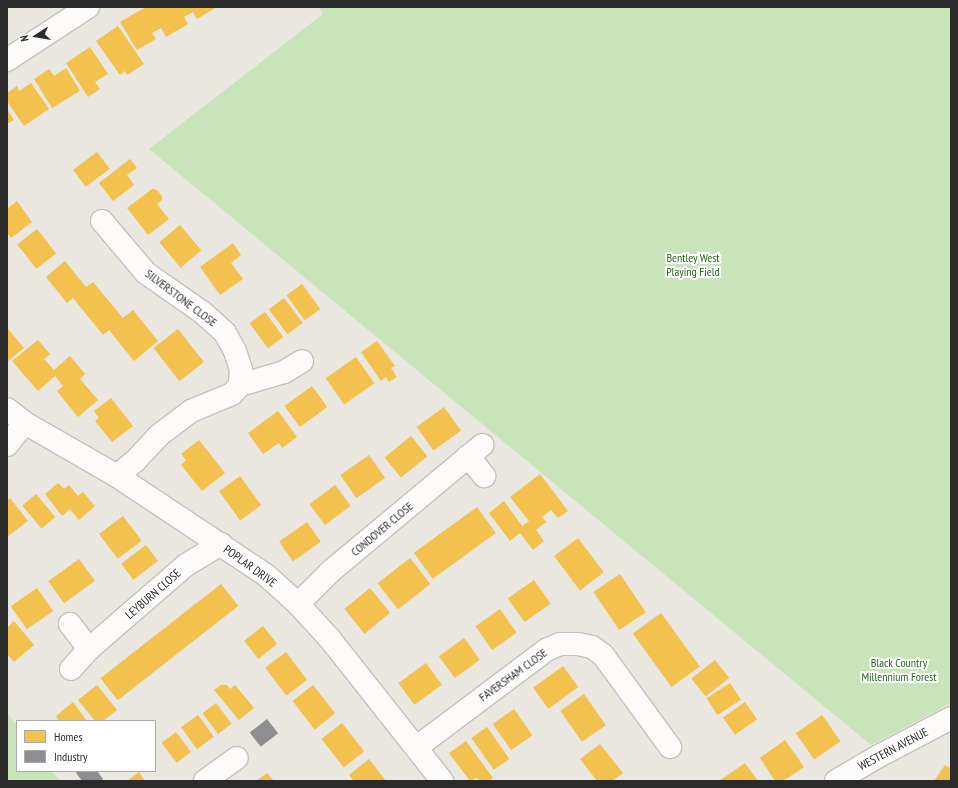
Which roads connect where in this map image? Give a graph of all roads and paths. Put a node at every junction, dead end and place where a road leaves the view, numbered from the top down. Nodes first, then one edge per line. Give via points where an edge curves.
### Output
1 (88, 7) edge
2 (7, 60) edge
3 (102, 221) dead end
4 (302, 361) dead end
5 (240, 385) junction
6 (7, 409) edge
7 (25, 423) junction
8 (7, 445) edge
9 (117, 476) junction
10 (484, 476) dead end
11 (220, 544) junction
12 (298, 604) junction
13 (70, 624) dead end
14 (89, 649) junction
15 (71, 669) dead end
16 (950, 720) edge
17 (417, 747) junction
18 (670, 747) dead end
19 (237, 758) dead end
20 (205, 781) edge
21 (442, 781) edge
22 (836, 781) edge

1 - 2 street
3 - 5 street, SILVERSTONE CLOSE via 146,274 202,312 225,333 241,369
4 - 5 street via 284,372
5 - 9 street via 232,394 191,411 158,436
6 - 7 street, POPLAR DRIVE
7 - 8 street
7 - 9 street, POPLAR DRIVE
9 - 11 street, POPLAR DRIVE
10 - 12 street, CONDOVER CLOSE via 475,451 331,571
11 - 12 street, POPLAR DRIVE via 266,575
11 - 14 street, LEYBURN CLOSE via 186,565
12 - 17 street, POPLAR DRIVE via 330,639
13 - 14 street
14 - 15 street, LEYBURN CLOSE
16 - 22 street, WESTERN AVENUE
17 - 18 street, FAVERSHAM CLOSE via 546,650 560,644 578,644 592,647 603,655
17 - 21 street, POPLAR DRIVE
19 - 20 street

